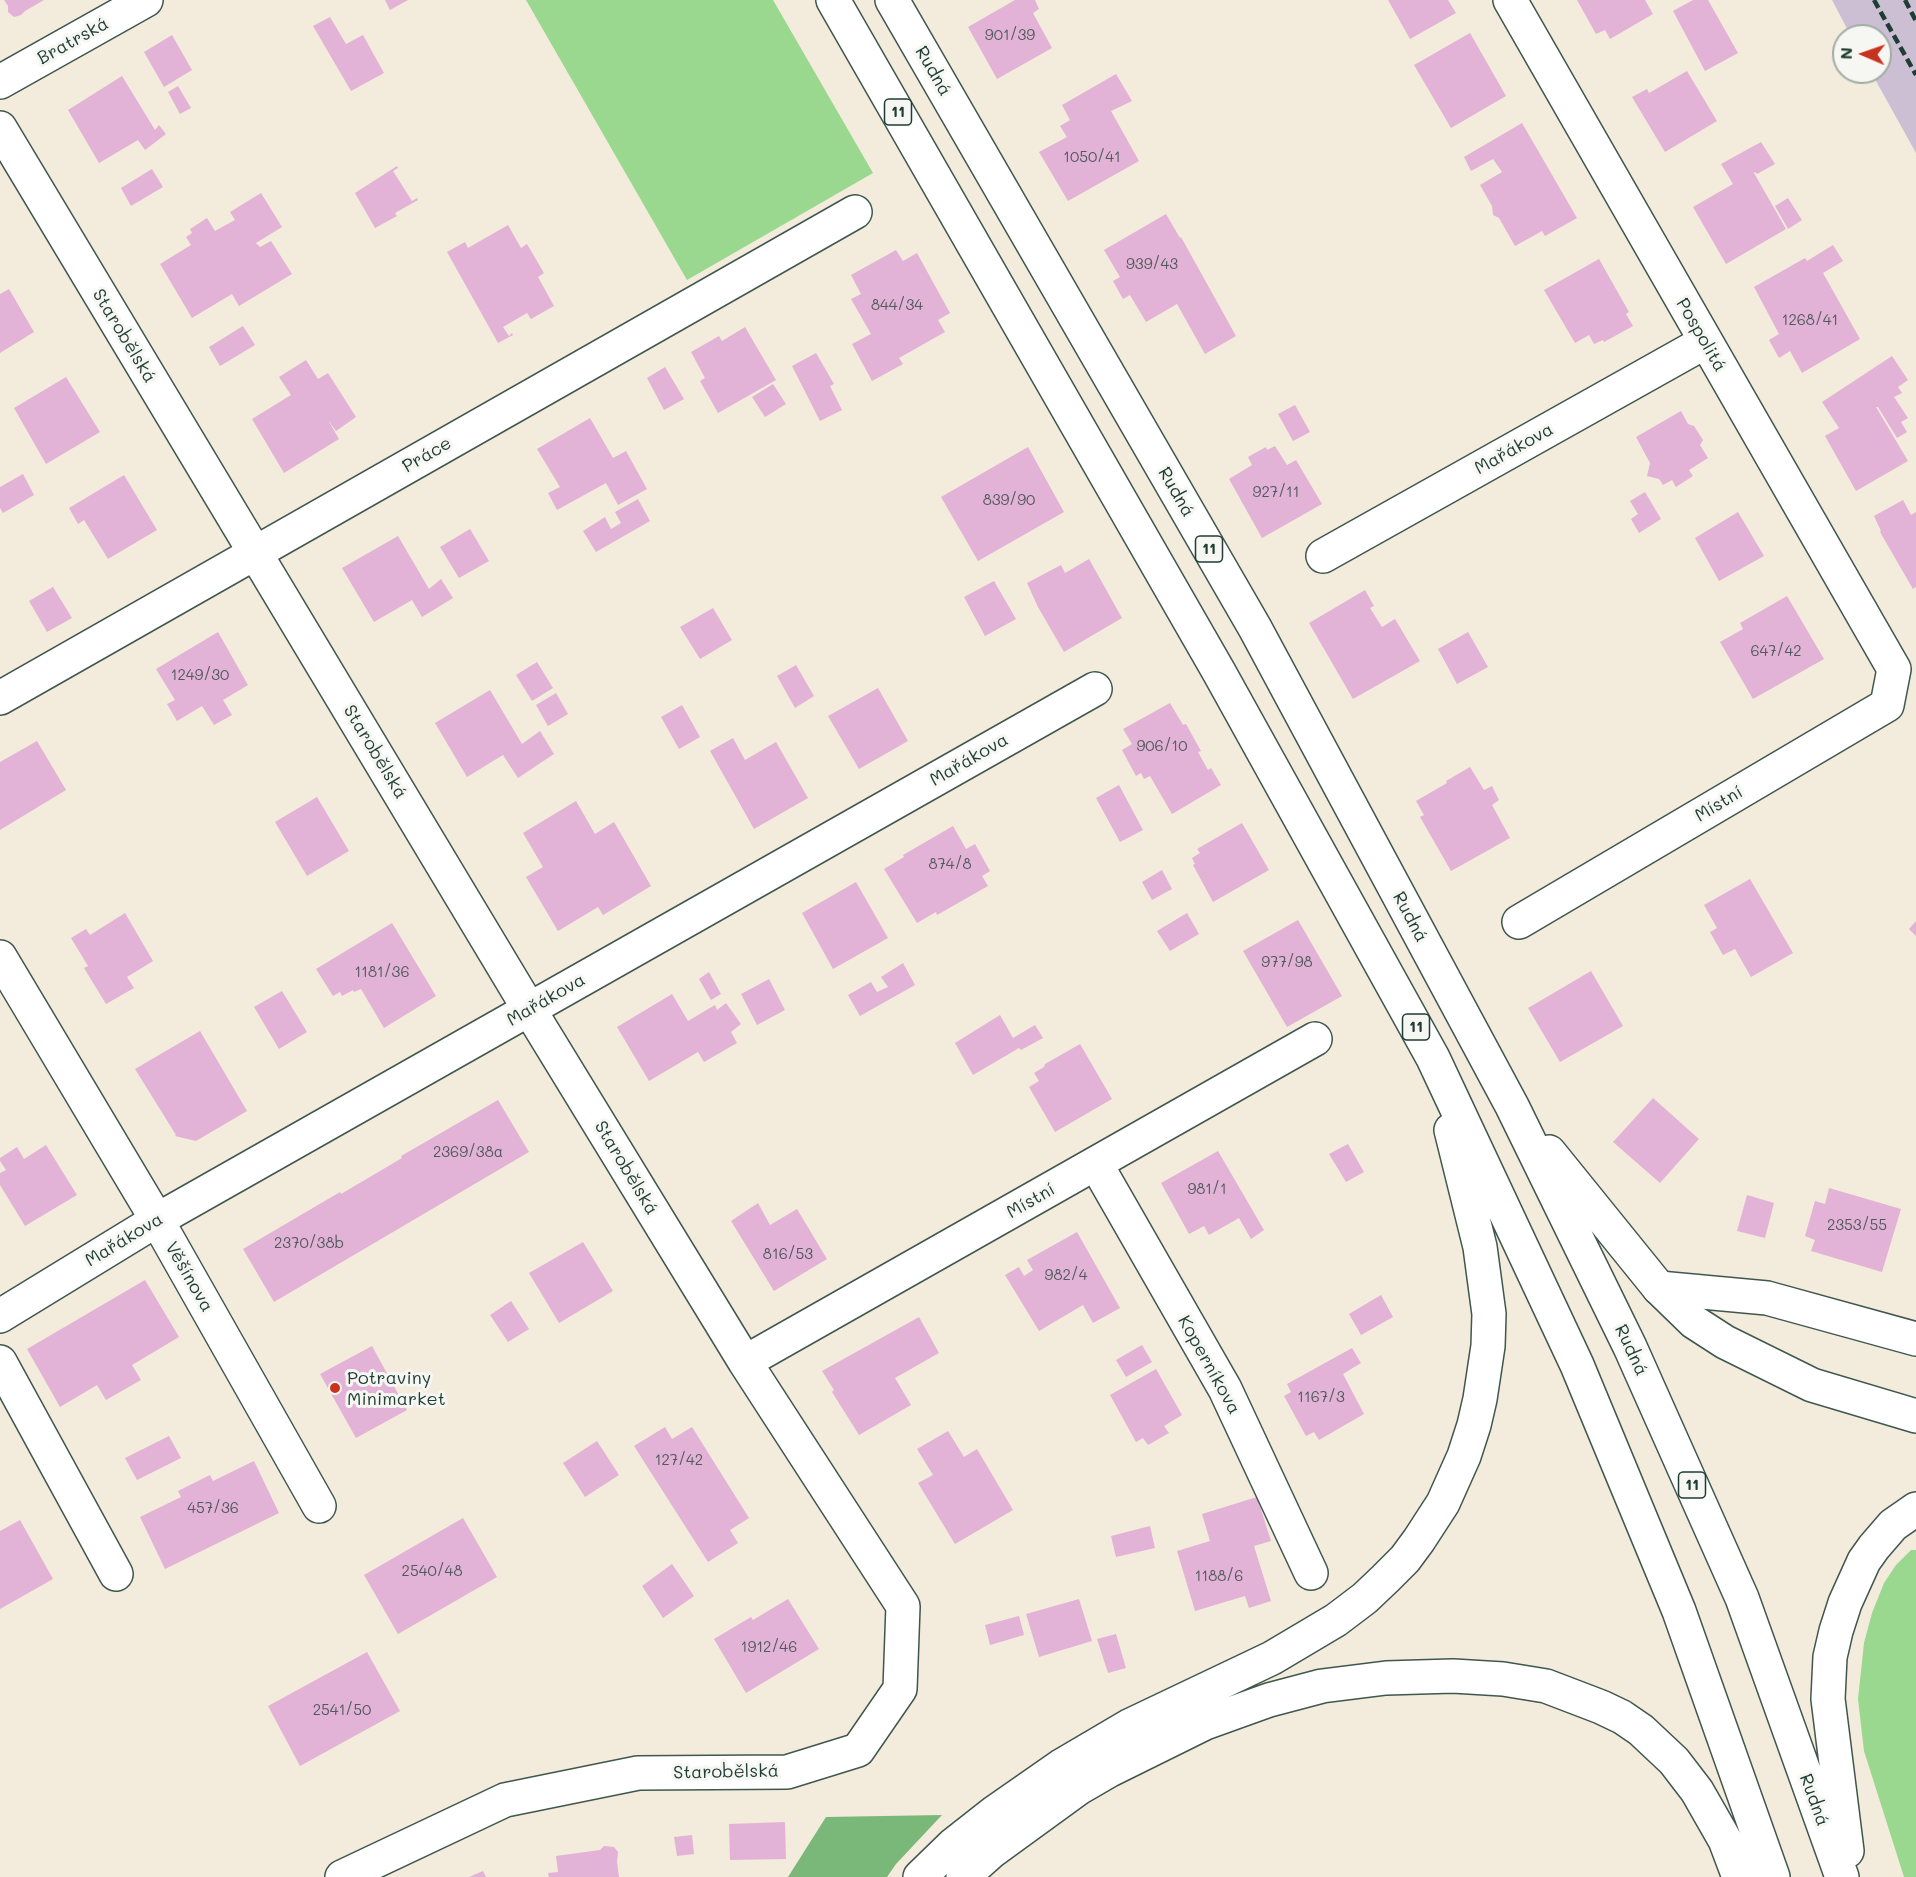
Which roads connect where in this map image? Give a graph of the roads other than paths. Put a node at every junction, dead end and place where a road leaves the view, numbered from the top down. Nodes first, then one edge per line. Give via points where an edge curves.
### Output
1 (146, 0) edge
2 (833, 0) edge
3 (892, 0) edge
4 (1510, 0) edge
5 (0, 82) edge
6 (0, 128) edge
7 (855, 212) dead end
8 (1706, 342) junction
9 (255, 553) junction
10 (1323, 556) dead end
11 (1893, 669) joint
12 (1095, 689) dead end
13 (0, 698) edge
14 (1520, 922) dead end
15 (0, 957) edge
16 (529, 1010) junction
17 (1315, 1039) dead end
18 (1433, 1058) junction
19 (1512, 1106) junction
20 (1096, 1164) junction
21 (157, 1220) junction
22 (1659, 1288) junction
23 (0, 1316) edge
24 (1916, 1339) edge
25 (0, 1362) edge
26 (745, 1362) junction
27 (1916, 1416) edge
28 (319, 1506) dead end
29 (1916, 1509) edge
30 (1311, 1573) dead end
31 (116, 1574) dead end
32 (342, 1877) edge
33 (920, 1877) edge
34 (963, 1877) edge
35 (1739, 1877) edge
36 (1773, 1877) edge
37 (1842, 1877) edge
38 (1850, 1877) edge

1 - 5 main road, Bratrská
2 - 18 main road, 11 via 1219,672
3 - 19 main road, Rudná / 11 via 1254,628
4 - 8 main road, Pospolitá
6 - 9 main road, Starobělská
7 - 9 main road, Práce
8 - 10 main road, Mařákova
8 - 11 main road, Pospolitá
9 - 13 main road, Práce
9 - 16 main road, Starobělská
11 - 14 main road, Místní via 1887,705
12 - 16 main road, Mařákova
15 - 21 main road, Věšínova
16 - 21 main road, Mařákova
16 - 26 main road, Starobělská
17 - 20 main road, Místní
18 - 33 main road via 1480,1247 1489,1314 1485,1373 1474,1425 1455,1478 1433,1521 1385,1580 1335,1620 1272,1658 1129,1726 1061,1766 953,1845
18 - 36 main road, 11 via 1577,1365 1679,1611
19 - 22 main road
19 - 37 main road, Rudná / 11 via 1630,1347 1742,1598
20 - 26 main road, Místní
20 - 30 main road, Koperníkova via 1225,1389
21 - 23 main road, Mařákova
21 - 28 main road, Věšínova
22 - 24 main road via 1767,1298
22 - 27 main road via 1694,1322 1725,1342 1812,1385
25 - 31 main road
26 - 32 main road, Starobělská via 903,1606 900,1689 858,1750 787,1772 638,1773 505,1800
29 - 38 main road via 1893,1526 1864,1561 1845,1603 1830,1657 1828,1699
34 - 35 main road via 1006,1840 1079,1788 1205,1723 1322,1686 1386,1678 1453,1676 1546,1686 1632,1723 1682,1770 1697,1791 1725,1840

